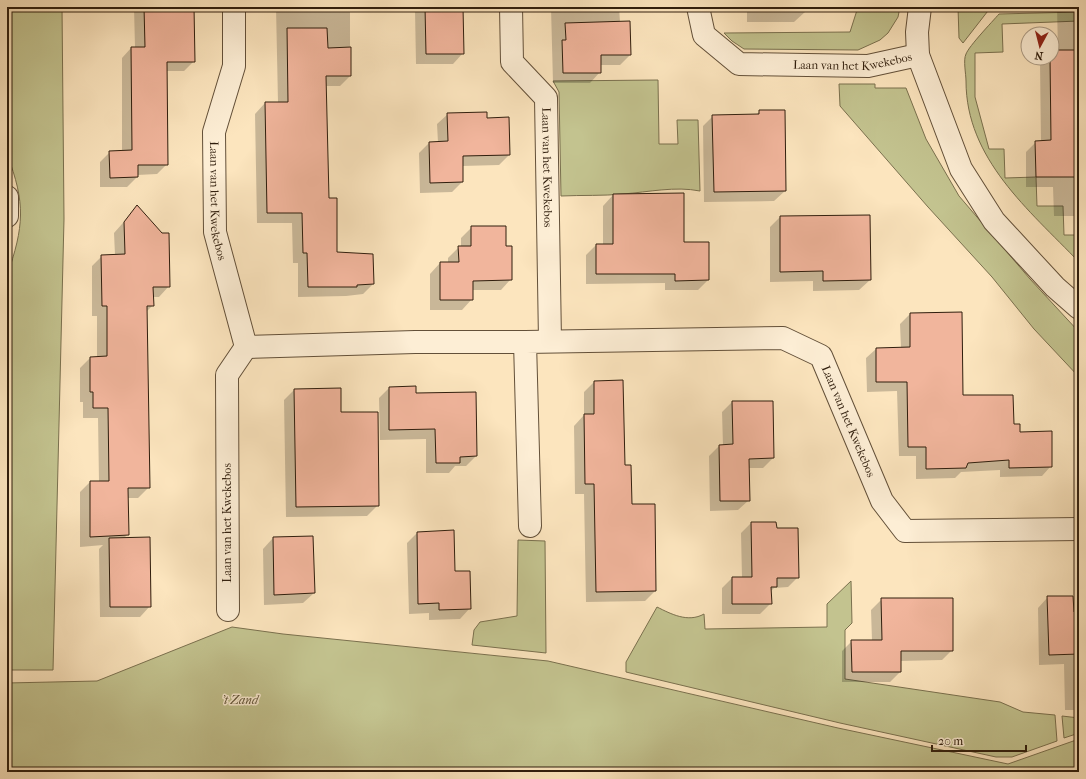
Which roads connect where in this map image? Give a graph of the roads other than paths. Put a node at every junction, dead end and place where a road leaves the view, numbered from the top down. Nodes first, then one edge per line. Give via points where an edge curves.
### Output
1 (234, 7) edge
2 (511, 7) edge
3 (698, 7) edge
4 (920, 7) edge
5 (918, 54) junction
6 (7, 197) edge
7 (7, 216) edge
8 (1079, 308) edge
9 (525, 342) junction
10 (550, 342) junction
11 (246, 346) junction
12 (530, 526) dead end
13 (1079, 529) edge
14 (228, 610) dead end

1 - 11 street, Laan van het Kwekebos via 234,66 214,132 215,232
2 - 10 street, Laan van het Kwekebos via 512,62 546,98
3 - 5 street, Laan van het Kwekebos via 704,35 739,64 868,66
4 - 5 street, Laan van het Kwekebos
5 - 8 street, Laan van het Kwekebos via 962,170 994,221 1055,287
6 - 7 street
9 - 10 street, Laan van het Kwekebos
9 - 11 street, Laan van het Kwekebos
9 - 12 street
10 - 13 street, Laan van het Kwekebos via 783,338 821,356 882,501 905,531
11 - 14 street, Laan van het Kwekebos via 227,375

